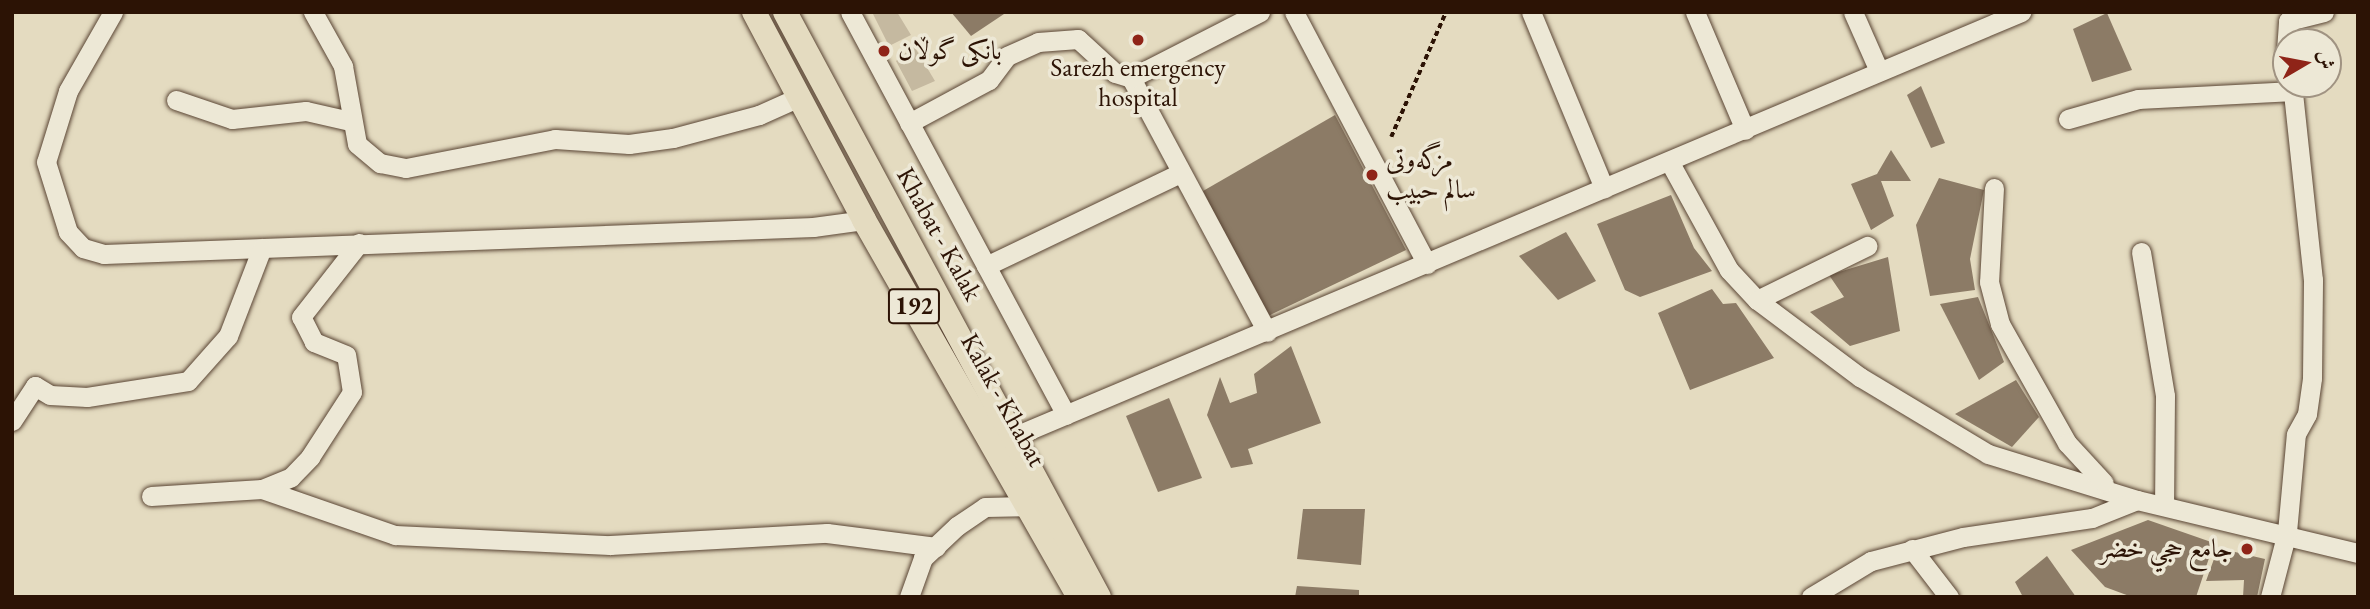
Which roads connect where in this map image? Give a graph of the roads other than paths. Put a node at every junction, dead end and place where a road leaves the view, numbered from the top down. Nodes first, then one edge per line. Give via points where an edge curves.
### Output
1 (113, 12) edge
2 (313, 12) edge
3 (754, 12) edge
4 (785, 12) edge
5 (850, 12) edge
6 (1260, 12) edge
7 (1294, 12) edge
8 (1531, 12) edge
9 (1695, 12) edge
10 (1853, 12) edge
11 (2021, 12) edge
12 (2324, 12) edge
13 (2288, 28) edge
14 (1879, 71) junction
15 (1131, 78) junction
16 (2272, 89) edge
17 (799, 97) junction
18 (2294, 98) edge
19 (176, 100) dead end
20 (2068, 119) dead end
21 (351, 121) junction
22 (909, 123) junction
23 (1745, 130) junction
24 (1669, 161) junction
25 (1180, 173) junction
26 (1604, 188) junction
27 (1994, 188) dead end
28 (864, 219) junction
29 (359, 243) junction
30 (1867, 246) dead end
31 (262, 248) junction
32 (2141, 252) dead end
33 (1427, 264) junction
34 (986, 265) junction
35 (1757, 300) junction
36 (1266, 332) junction
37 (1066, 415) junction
38 (12, 421) edge
39 (1015, 436) junction
40 (262, 489) junction
41 (2110, 489) junction
42 (151, 496) dead end
43 (2137, 500) junction
44 (2164, 504) junction
45 (1028, 506) junction
46 (2287, 532) junction
47 (936, 547) junction
48 (1912, 549) junction
49 (2358, 553) edge
50 (909, 597) edge
51 (1079, 597) edge
52 (1099, 597) edge
53 (1811, 597) edge
54 (1949, 597) edge
55 (2270, 597) edge

1 - 31 street via 50,134 46,162 68,232 83,248 104,254
2 - 21 street via 343,66
3 - 17 main road, Kalak - Khabat / 192
4 - 39 main road, Khabat - Kalak
5 - 22 street
6 - 15 street
7 - 33 street
8 - 26 street
9 - 23 street
10 - 14 street
11 - 14 street
12 - 13 street via 2288,21
14 - 23 street
15 - 22 street via 1115,73 1078,39 1038,42 1007,56 989,80
15 - 25 street
16 - 20 street via 2138,99
17 - 21 street via 759,116 673,138 629,144 555,139 407,168 380,163 357,144
17 - 28 main road, Kalak - Khabat / 192
18 - 46 street via 2313,280 2312,377 2291,460
19 - 21 street via 232,119 306,111
22 - 34 street
23 - 24 street
24 - 26 street
24 - 35 street via 1711,246
25 - 34 street
25 - 36 street
26 - 33 street
27 - 41 street via 1989,282 2000,324 2067,443
28 - 29 street via 813,227
28 - 45 main road, Kalak - Khabat / 192
29 - 31 street
29 - 40 street via 301,317 314,342 346,355 353,368 352,393 310,457 291,477
30 - 35 street
31 - 38 street via 228,336 188,381 87,397 50,395 35,386
32 - 44 street via 2165,396
33 - 36 street
34 - 37 street
35 - 41 street via 1959,441
36 - 37 street
37 - 39 street
39 - 52 main road, Khabat - Kalak
40 - 42 street
40 - 47 street via 395,535 610,545 827,533
41 - 43 street
43 - 44 street
43 - 48 street via 2059,525
44 - 46 street
45 - 47 street via 985,507
45 - 51 main road, Kalak - Khabat / 192
46 - 49 street
46 - 55 street
47 - 50 street via 923,558
48 - 53 street via 1853,569
48 - 54 street

